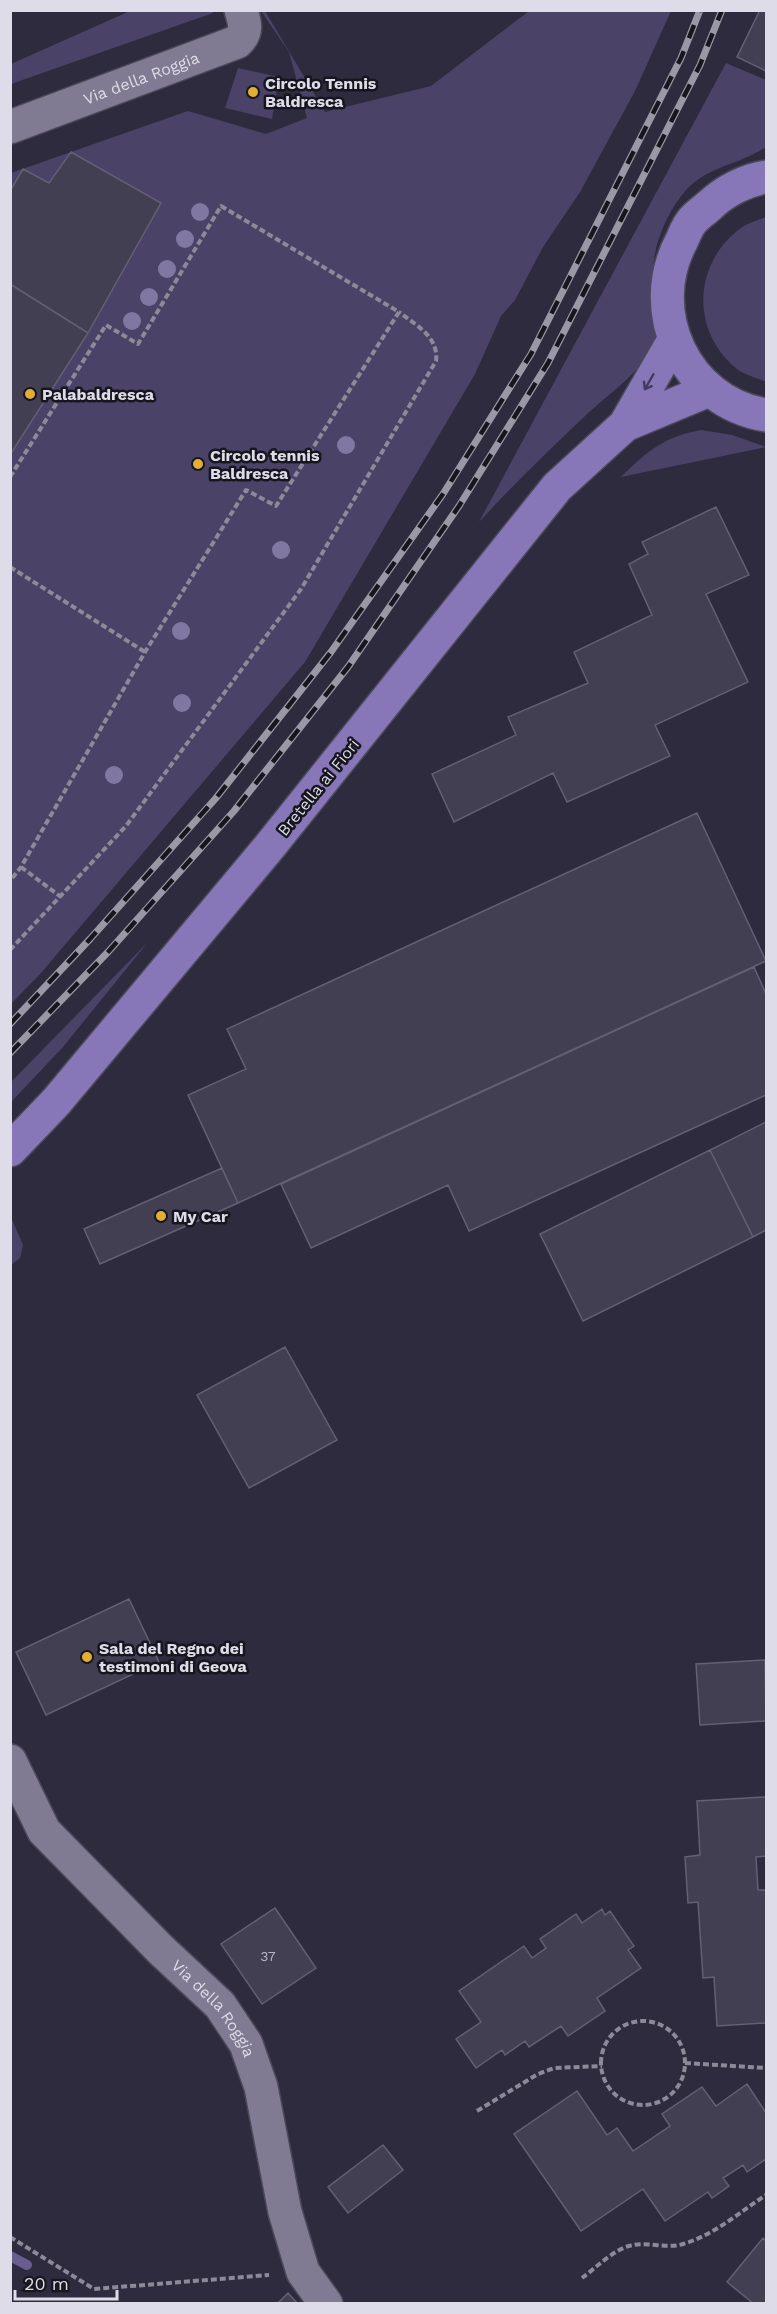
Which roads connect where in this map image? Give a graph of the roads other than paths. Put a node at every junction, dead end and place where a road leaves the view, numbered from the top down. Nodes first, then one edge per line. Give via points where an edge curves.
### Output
1 (241, 10) edge
2 (10, 127) edge
3 (765, 176) edge
4 (674, 340) junction
5 (709, 390) junction
6 (762, 416) edge
7 (625, 425) junction
8 (10, 1150) edge
9 (10, 1761) edge
10 (326, 2304) edge

1 - 2 street, Via della Roggia via 245,31 237,42
3 - 4 main road via 724,192 692,220 672,257 666,299
4 - 5 main road via 688,367
4 -> 7 main road, Bretella ai Fiori
5 - 6 main road via 730,404
5 - 7 main road, Bretella ai Fiori
7 - 8 main road, Bretella ai Fiori via 557,487 270,846 56,1102
9 - 10 street, Via della Roggia via 44,1831 220,2005 246,2044 261,2087 285,2212 303,2272

